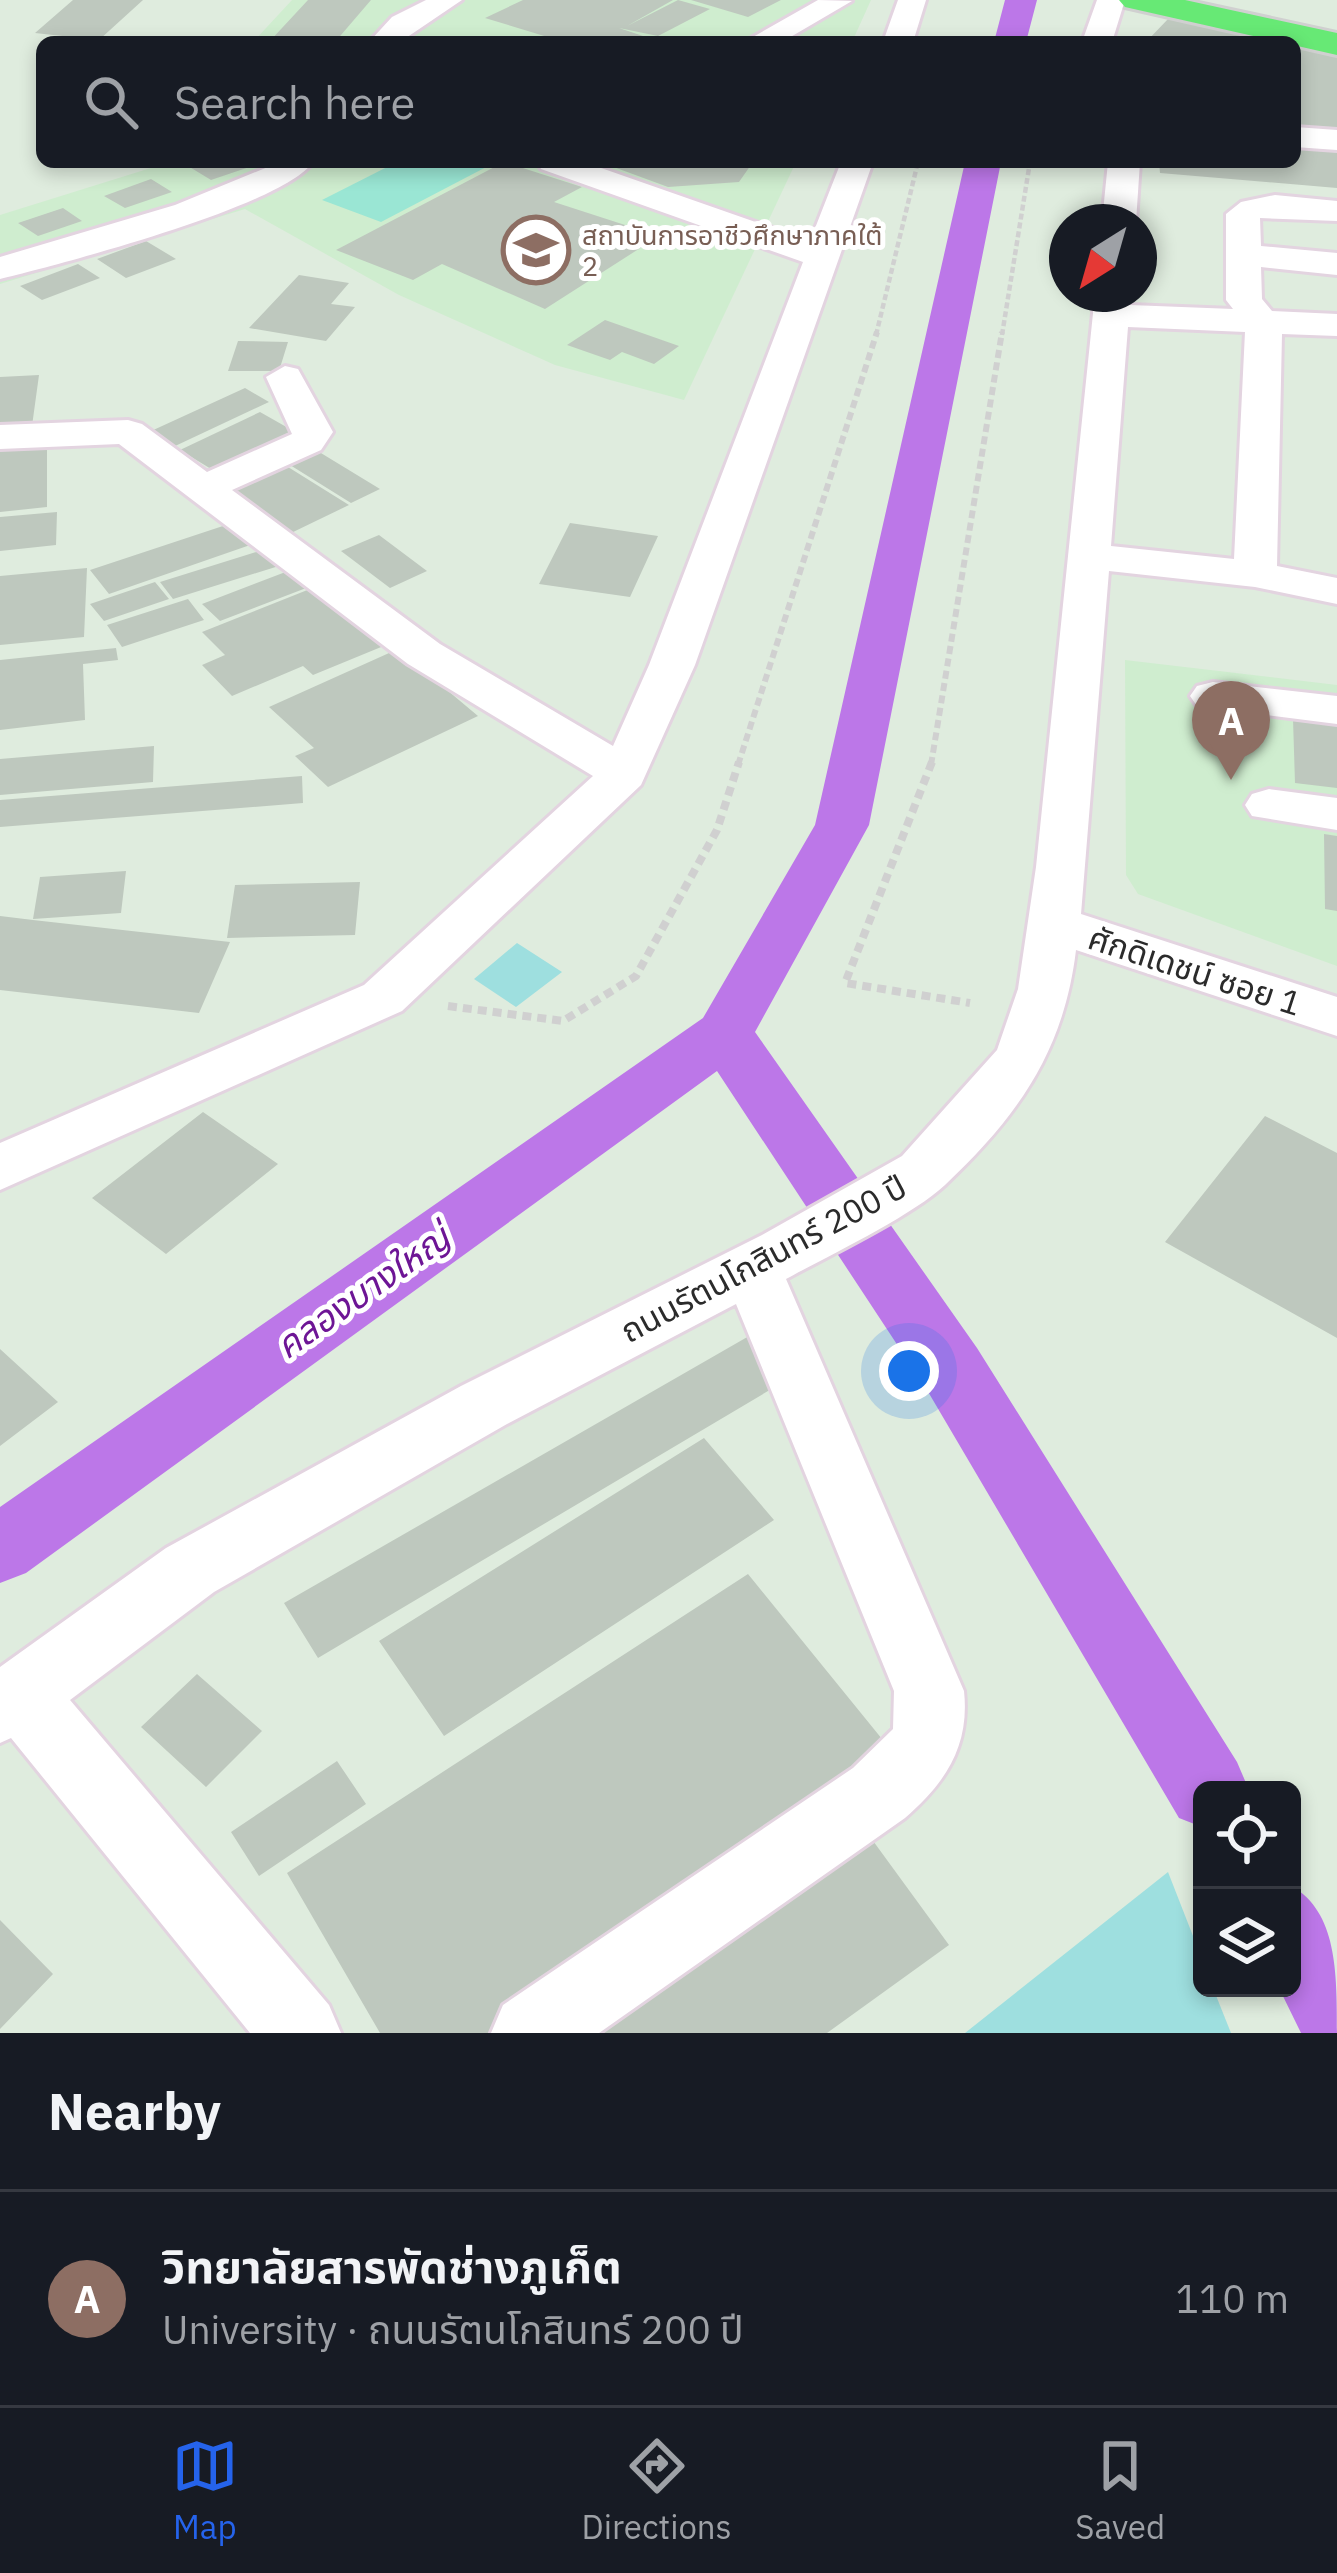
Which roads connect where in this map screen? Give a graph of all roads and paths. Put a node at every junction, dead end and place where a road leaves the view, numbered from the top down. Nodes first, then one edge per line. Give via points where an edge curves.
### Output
1 (448, 0) edge
2 (834, 0) edge
3 (912, 0) edge
4 (1111, 0) edge
5 (1137, 0) edge
6 (1229, 0) edge
7 (1337, 23) edge
8 (390, 36) edge
9 (770, 36) edge
10 (900, 36) edge
11 (1098, 36) edge
12 (1301, 36) edge
13 (1301, 36) edge
14 (1337, 44) edge
15 (1301, 137) edge
16 (1337, 140) edge
17 (292, 168) edge
18 (571, 168) edge
19 (855, 168) edge
20 (917, 168) edge
21 (1029, 168) edge
22 (1124, 168) edge
23 (1120, 204) edge
24 (1337, 211) edge
25 (1246, 256) junction
26 (824, 258) junction
27 (1337, 263) edge
28 (0, 268) edge
29 (1157, 310) edge
30 (1111, 312) edge
31 (1264, 325) junction
32 (1337, 326) edge
33 (286, 377) dead end
34 (0, 437) edge
35 (206, 487) junction
36 (1089, 556) junction
37 (1255, 574) junction
38 (1337, 591) edge
39 (1213, 696) dead end
40 (1337, 710) edge
41 (624, 774) junction
42 (1269, 805) dead end
43 (1337, 814) edge
44 (1052, 923) junction
45 (383, 998) junction
46 (970, 1003) dead end
47 (1337, 1017) edge
48 (0, 1168) edge
49 (765, 1261) junction
50 (10, 1701) edge
51 (301, 2033) edge
52 (531, 2033) edge

1 - 8 street
2 - 9 street
3 - 10 street
4 - 11 street
5 - 13 main road
6 - 7 main road
12 - 14 main road
15 - 16 street
17 - 28 street via 187,212
18 - 26 street
19 - 26 street
20 - 45 path via 892,285 717,830 635,976 563,1021
21 - 46 path via 932,760 845,982
22 - 23 street
24 - 25 street via 1252,208 1243,214
25 - 27 street
25 - 31 street via 1244,299
26 - 41 street
29 - 31 street
30 - 36 street, ถนนรัตนโกสินทร์ 200 ปี
31 - 32 street
31 - 37 street
33 - 35 street via 311,420 307,442
34 - 35 street via 128,432
35 - 41 street via 424,654
36 - 37 street
36 - 44 street, ถนนรัตนโกสินทร์ 200 ปี
37 - 38 street
39 - 40 street
41 - 45 street
42 - 43 street
44 - 47 street, ศักดิเดชน์ ซอย 1
44 - 49 street, ถนนรัตนโกสินทร์ 200 ปี via 1041,1007 1022,1059 922,1172
45 - 48 street
49 - 50 street, ถนนรัตนโกสินทร์ 200 ปี via 484,1405 190,1570
49 - 52 street via 771,1306 929,1690 935,1729 916,1761 879,1793
50 - 51 street

